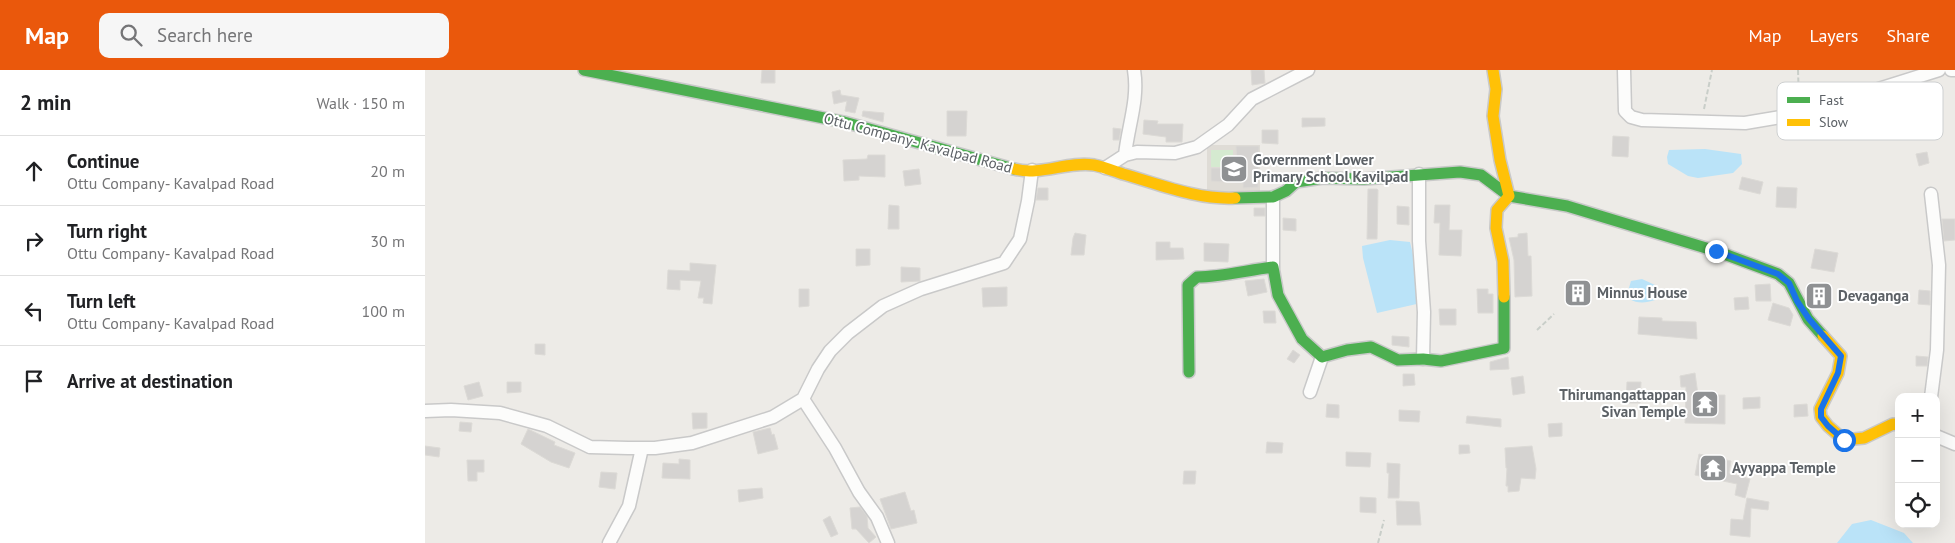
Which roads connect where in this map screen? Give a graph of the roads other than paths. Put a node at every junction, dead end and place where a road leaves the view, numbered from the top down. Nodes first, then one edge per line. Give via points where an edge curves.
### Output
1 (584, 70) edge
2 (1135, 70) edge
3 (1308, 70) edge
4 (1493, 70) edge
5 (1624, 70) edge
6 (1939, 70) edge
7 (1951, 70) edge
8 (1955, 70) edge
9 (1901, 82) edge
10 (1777, 118) edge
11 (1125, 155) junction
12 (1105, 168) junction
13 (1032, 170) junction
14 (1419, 174) junction
15 (1931, 194) dead end
16 (1509, 196) junction
17 (1273, 197) junction
18 (1273, 267) junction
19 (1322, 357) junction
20 (1423, 359) junction
21 (1189, 372) dead end
22 (1310, 392) dead end
23 (1932, 393) edge
24 (803, 399) junction
25 (425, 411) edge
26 (1895, 424) edge
27 (1940, 438) edge
28 (1955, 444) edge
29 (642, 448) junction
30 (609, 543) edge
31 (888, 543) edge

1 - 13 street, Ottu Company- Kavalpad Road via 844,122 1017,170
2 - 11 street via 1134,108
3 - 11 street via 1252,99 1227,125 1197,147 1175,153 1137,152
4 - 16 street via 1496,89 1493,116
5 - 10 street via 1625,111 1631,117 1745,123
6 - 9 street
7 - 8 street
11 - 12 street
12 - 13 street, Ottu Company- Kavalpad Road via 1068,164
12 - 17 street, Ottu Company- Kavalpad Road via 1185,192 1221,199
13 - 24 street via 1020,239 1004,262 921,289 883,306 830,350
14 - 16 street, Ottu Company- Kavalpad Road via 1460,172 1481,175
14 - 17 street, Ottu Company- Kavalpad Road via 1296,182
14 - 20 street
15 - 23 street via 1939,265 1937,350
16 - 20 street via 1497,210 1496,228 1503,261 1504,348 1441,361
16 - 26 street, Ottu Company- Kavalpad Road via 1567,206 1716,251 1778,274 1789,283 1809,319 1841,356 1838,373 1821,409 1821,417 1828,426 1844,440 1852,440 1877,434
17 - 18 street
18 - 19 street via 1277,295 1289,311 1302,339
18 - 21 street via 1197,277 1188,286
19 - 20 street via 1371,347 1398,360
19 - 22 street
24 - 29 street via 773,416 692,443
24 - 31 street via 877,517
25 - 29 street via 500,413 547,426 590,447
27 - 28 street
29 - 30 street via 629,506

